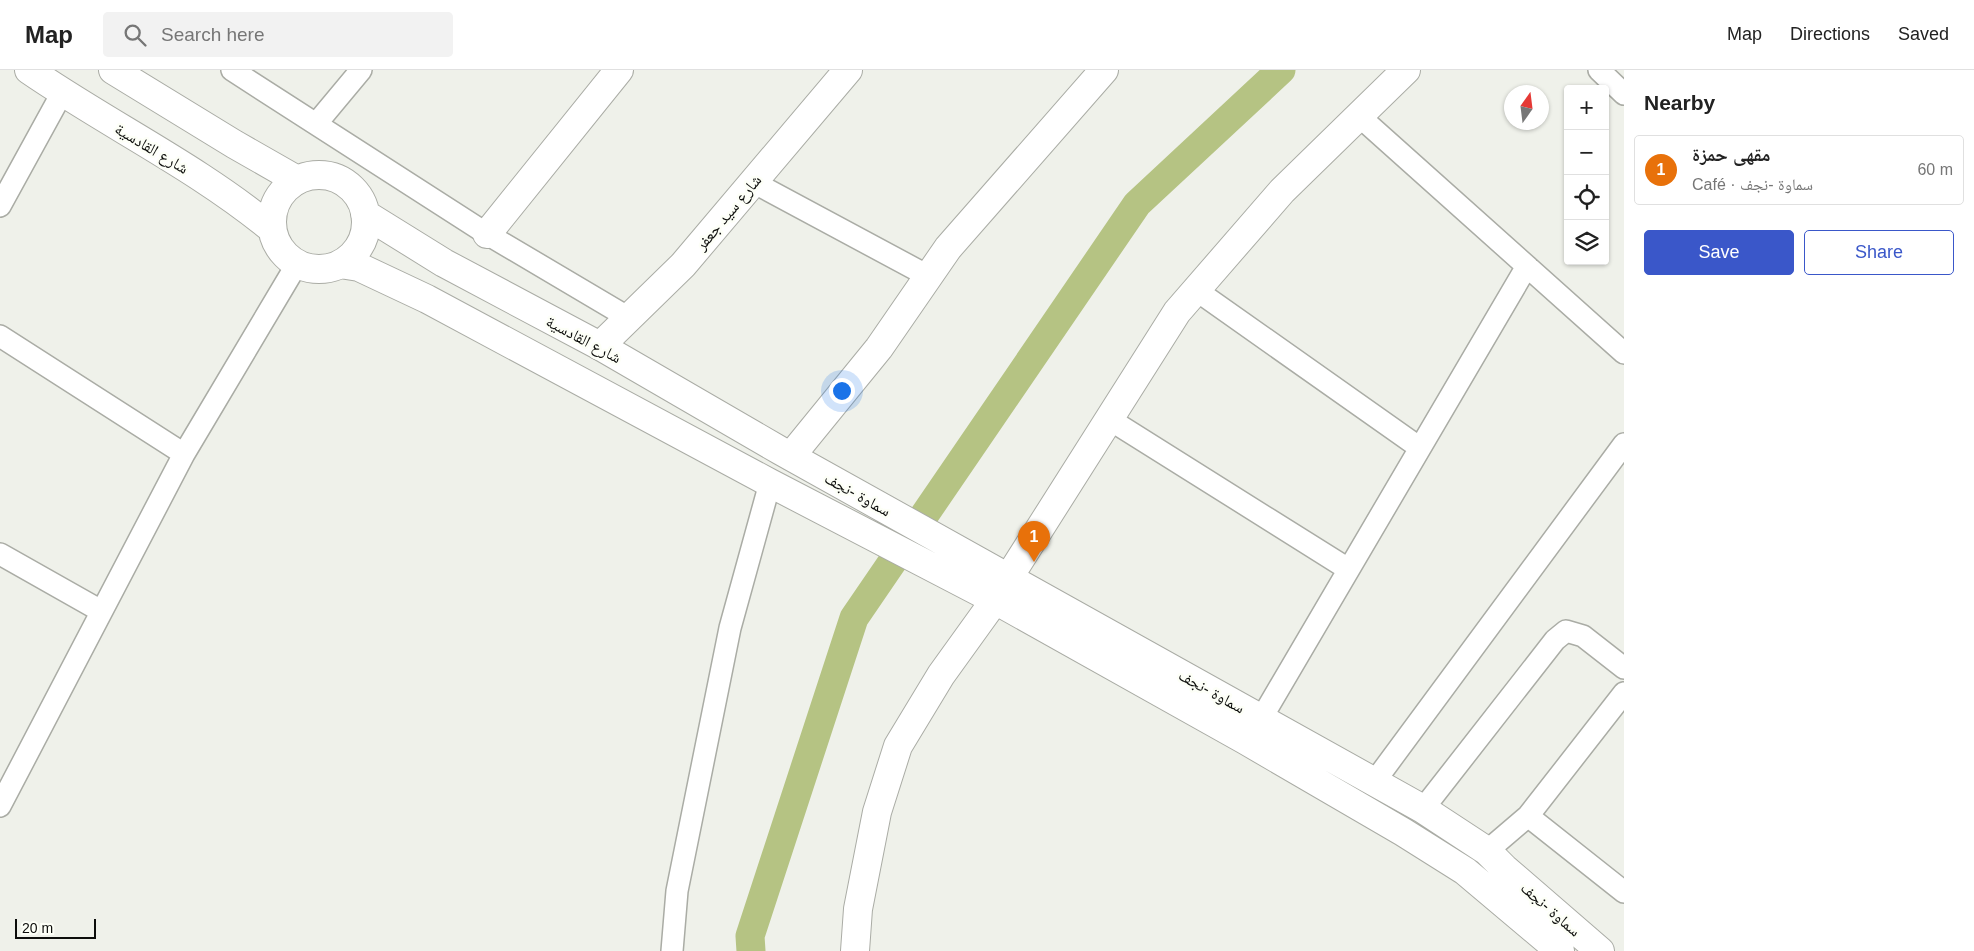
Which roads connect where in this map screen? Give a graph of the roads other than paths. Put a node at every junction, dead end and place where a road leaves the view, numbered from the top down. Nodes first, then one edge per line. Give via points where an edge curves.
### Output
1 (29, 70) edge
2 (113, 70) edge
3 (232, 70) edge
4 (361, 70) edge
5 (618, 70) edge
6 (848, 70) edge
7 (1104, 70) edge
8 (1406, 70) edge
9 (1599, 70) edge
10 (62, 93) junction
11 (1624, 94) edge
12 (1359, 116) junction
13 (316, 124) junction
14 (297, 180) junction
15 (753, 182) junction
16 (0, 206) edge
17 (365, 214) junction
18 (272, 229) junction
19 (487, 234) junction
20 (297, 264) junction
21 (340, 264) junction
22 (1527, 266) junction
23 (928, 276) junction
24 (1196, 290) junction
25 (628, 318) junction
26 (0, 336) edge
27 (600, 346) junction
28 (1624, 353) edge
29 (1109, 420) junction
30 (1624, 444) edge
31 (1420, 448) junction
32 (184, 454) junction
33 (797, 460) junction
34 (777, 486) junction
35 (0, 554) edge
36 (1348, 569) junction
37 (994, 585) junction
38 (101, 611) junction
39 (1624, 668) edge
40 (1624, 693) edge
41 (1261, 719) junction
42 (1376, 781) junction
43 (1400, 795) junction
44 (0, 806) edge
45 (1424, 809) junction
46 (1528, 816) junction
47 (1382, 820) junction
48 (1488, 851) junction
49 (1624, 892) edge
50 (672, 951) edge
51 (855, 951) edge
52 (1560, 951) edge
53 (1600, 951) edge

1 - 10 main road, شارع القادسية
2 - 14 main road
3 - 13 street
4 - 13 street
5 - 19 main road
6 - 15 main road, شارع سيد جعفر
7 - 23 main road via 948,248
8 - 12 main road
9 - 11 street
10 - 16 street
10 - 18 main road, شارع القادسية via 215,186
12 - 22 street
12 - 24 main road via 1282,191
13 - 19 street
14 - 17 main road via 311,175 326,175 340,180 361,200
14 - 18 main road via 276,200
15 - 23 street
15 - 25 main road, شارع سيد جعفر via 683,265
17 - 21 main road via 366,229 361,243
17 - 27 main road, شارع القادسية via 444,264
18 - 20 main road via 276,243
19 - 25 street
20 - 21 main road via 326,269
20 - 32 street
21 - 34 main road via 359,268 427,299
22 - 28 street
22 - 31 street
23 - 33 main road
24 - 29 main road via 1177,312
24 - 31 street
25 - 27 main road, شارع سيد جعفر
26 - 32 street
27 - 33 main road, شارع القادسية
29 - 36 street
29 - 37 main road
30 - 42 street
31 - 36 street
32 - 38 street
33 - 37 main road, سماوة -نجف
34 - 37 main road, سماوة -نجف
34 - 50 street via 730,628 677,891
35 - 38 street
36 - 41 street
37 - 41 main road, سماوة -نجف
37 - 47 main road, سماوة -نجف
37 - 51 main road via 898,746 877,812 858,909
38 - 44 street
39 - 45 street via 1583,636 1566,631 1555,640
40 - 46 street
41 - 42 main road, سماوة -نجف
42 - 43 main road, سماوة -نجف
43 - 45 main road, سماوة -نجف
43 - 47 main road
45 - 48 main road, سماوة -نجف
46 - 48 street
46 - 49 street
47 - 52 main road, سماوة -نجف via 1464,871
48 - 53 main road, سماوة -نجف

